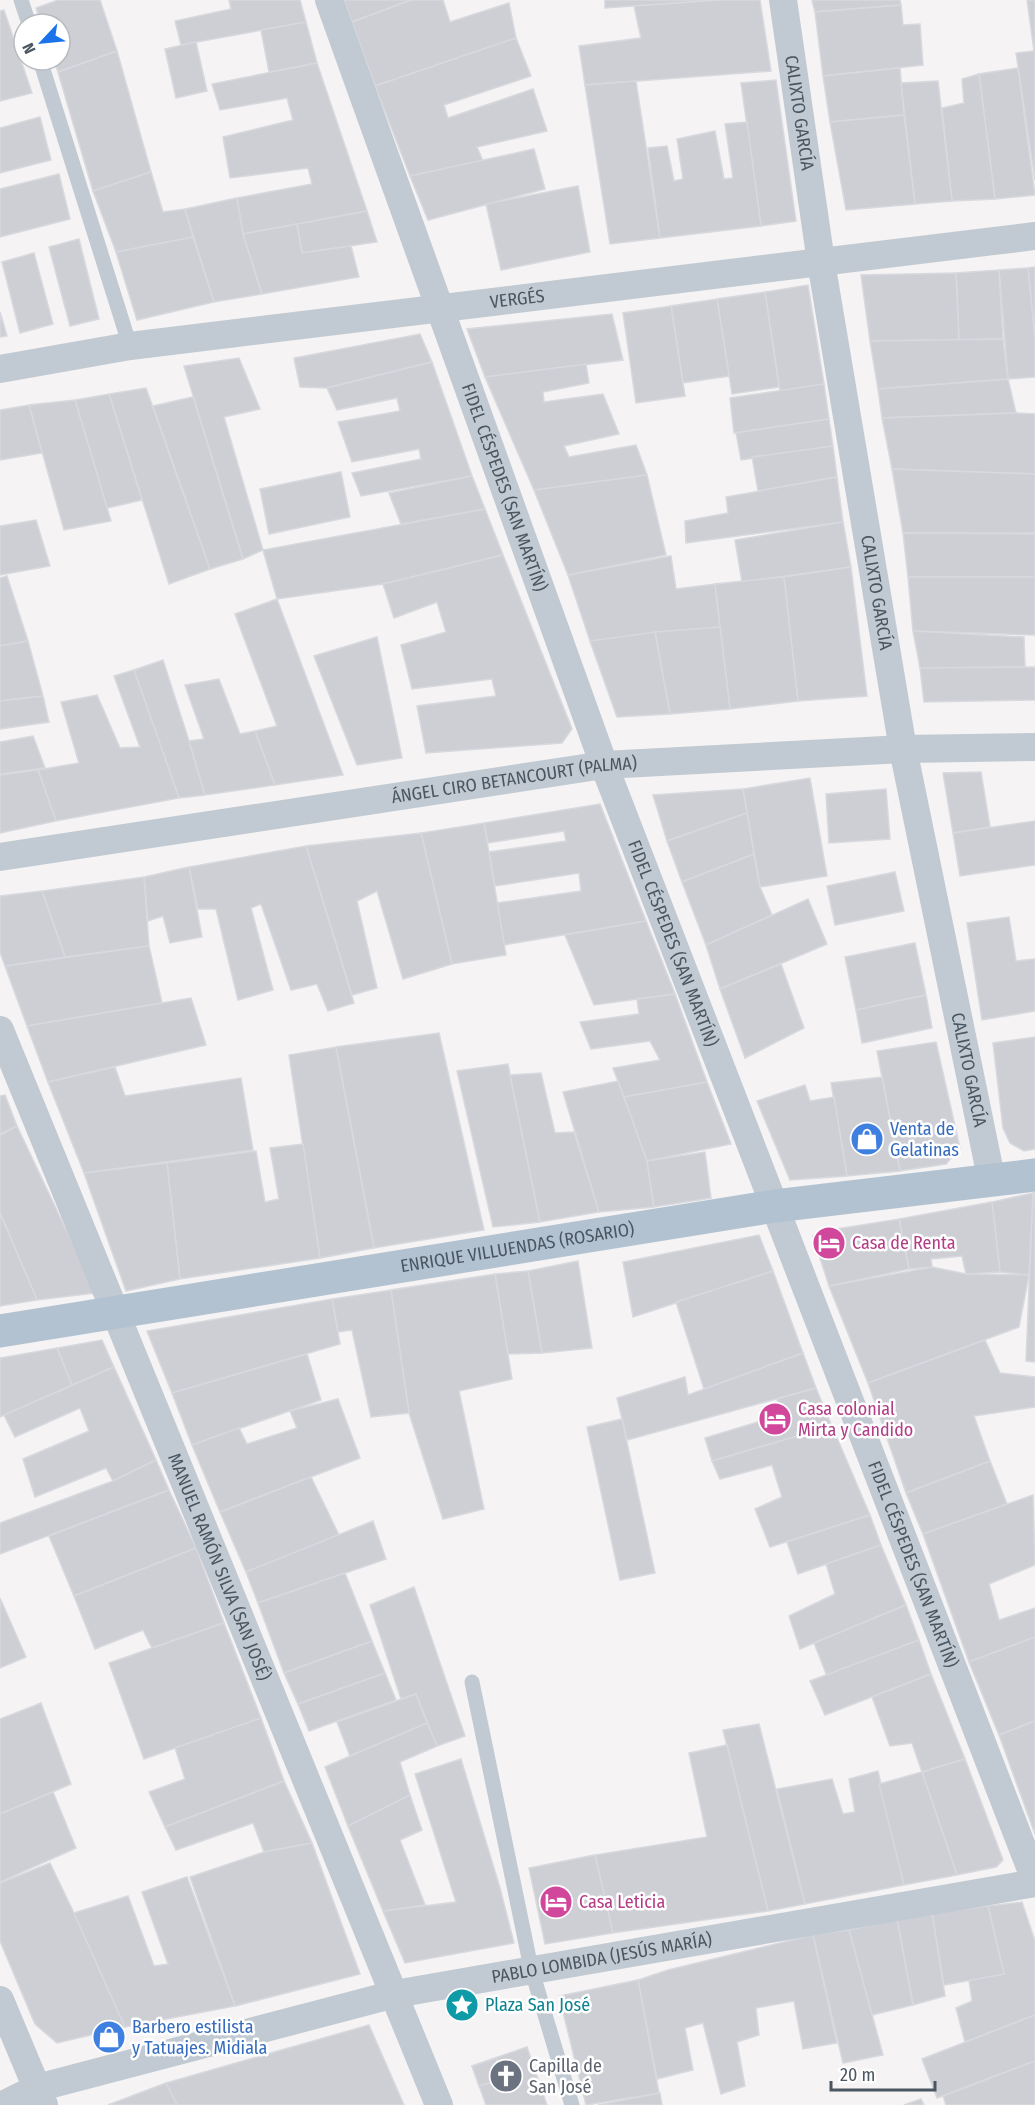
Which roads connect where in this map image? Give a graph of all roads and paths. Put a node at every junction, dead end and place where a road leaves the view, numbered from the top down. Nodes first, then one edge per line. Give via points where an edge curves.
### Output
1 (329, 0) edge
2 (783, 0) edge
3 (44, 72) edge
4 (1035, 236) edge
5 (821, 262) junction
6 (440, 308) junction
7 (130, 346) junction
8 (0, 369) edge
9 (1035, 747) edge
10 (903, 749) junction
11 (604, 765) junction
12 (0, 857) edge
13 (0, 1030) edge
14 (1035, 1175) edge
15 (992, 1182) junction
16 (775, 1206) junction
17 (116, 1314) junction
18 (0, 1331) edge
19 (472, 1682) dead end
20 (1035, 1881) edge
21 (531, 1968) junction
22 (394, 1994) junction
23 (0, 2000) edge
24 (40, 2097) edge
25 (3, 2105) edge
26 (439, 2105) edge
27 (572, 2105) edge

1 - 6 street, FIDEL CÉSPEDES (SAN MARTÍN)
2 - 5 street, CALIXTO GARCÍA
3 - 7 lane
4 - 5 street, VERGÉS
5 - 6 street, VERGÉS
5 - 10 street, CALIXTO GARCÍA
6 - 7 street, VERGÉS
6 - 11 street, FIDEL CÉSPEDES (SAN MARTÍN)
7 - 8 street, VERGÉS
9 - 10 street, ÁNGEL CIRO BETANCOURT (PALMA)
10 - 11 street, ÁNGEL CIRO BETANCOURT (PALMA)
10 - 15 street, CALIXTO GARCÍA
11 - 12 street, ÁNGEL CIRO BETANCOURT (PALMA)
11 - 16 street, FIDEL CÉSPEDES (SAN MARTÍN)
13 - 17 street, MANUEL RAMÓN SILVA (SAN JOSÉ)
14 - 15 main road, ENRIQUE VILLUENDAS (ROSARIO)
15 - 16 main road, ENRIQUE VILLUENDAS (ROSARIO)
16 - 17 main road, ENRIQUE VILLUENDAS (ROSARIO)
16 - 20 street, FIDEL CÉSPEDES (SAN MARTÍN)
17 - 18 main road, ENRIQUE VILLUENDAS (ROSARIO)
17 - 22 street, MANUEL RAMÓN SILVA (SAN JOSÉ)
19 - 21 lane
20 - 21 street, PABLO LOMBIDA (JESÚS MARÍA)
21 - 22 street, PABLO LOMBIDA (JESÚS MARÍA)
21 - 27 lane
22 - 24 street, PABLO LOMBIDA (JESÚS MARÍA)
22 - 26 street, MANUEL RAMÓN SILVA (SAN JOSÉ)
23 - 24 street
24 - 25 street, PABLO LOMBIDA (JESÚS MARÍA)

